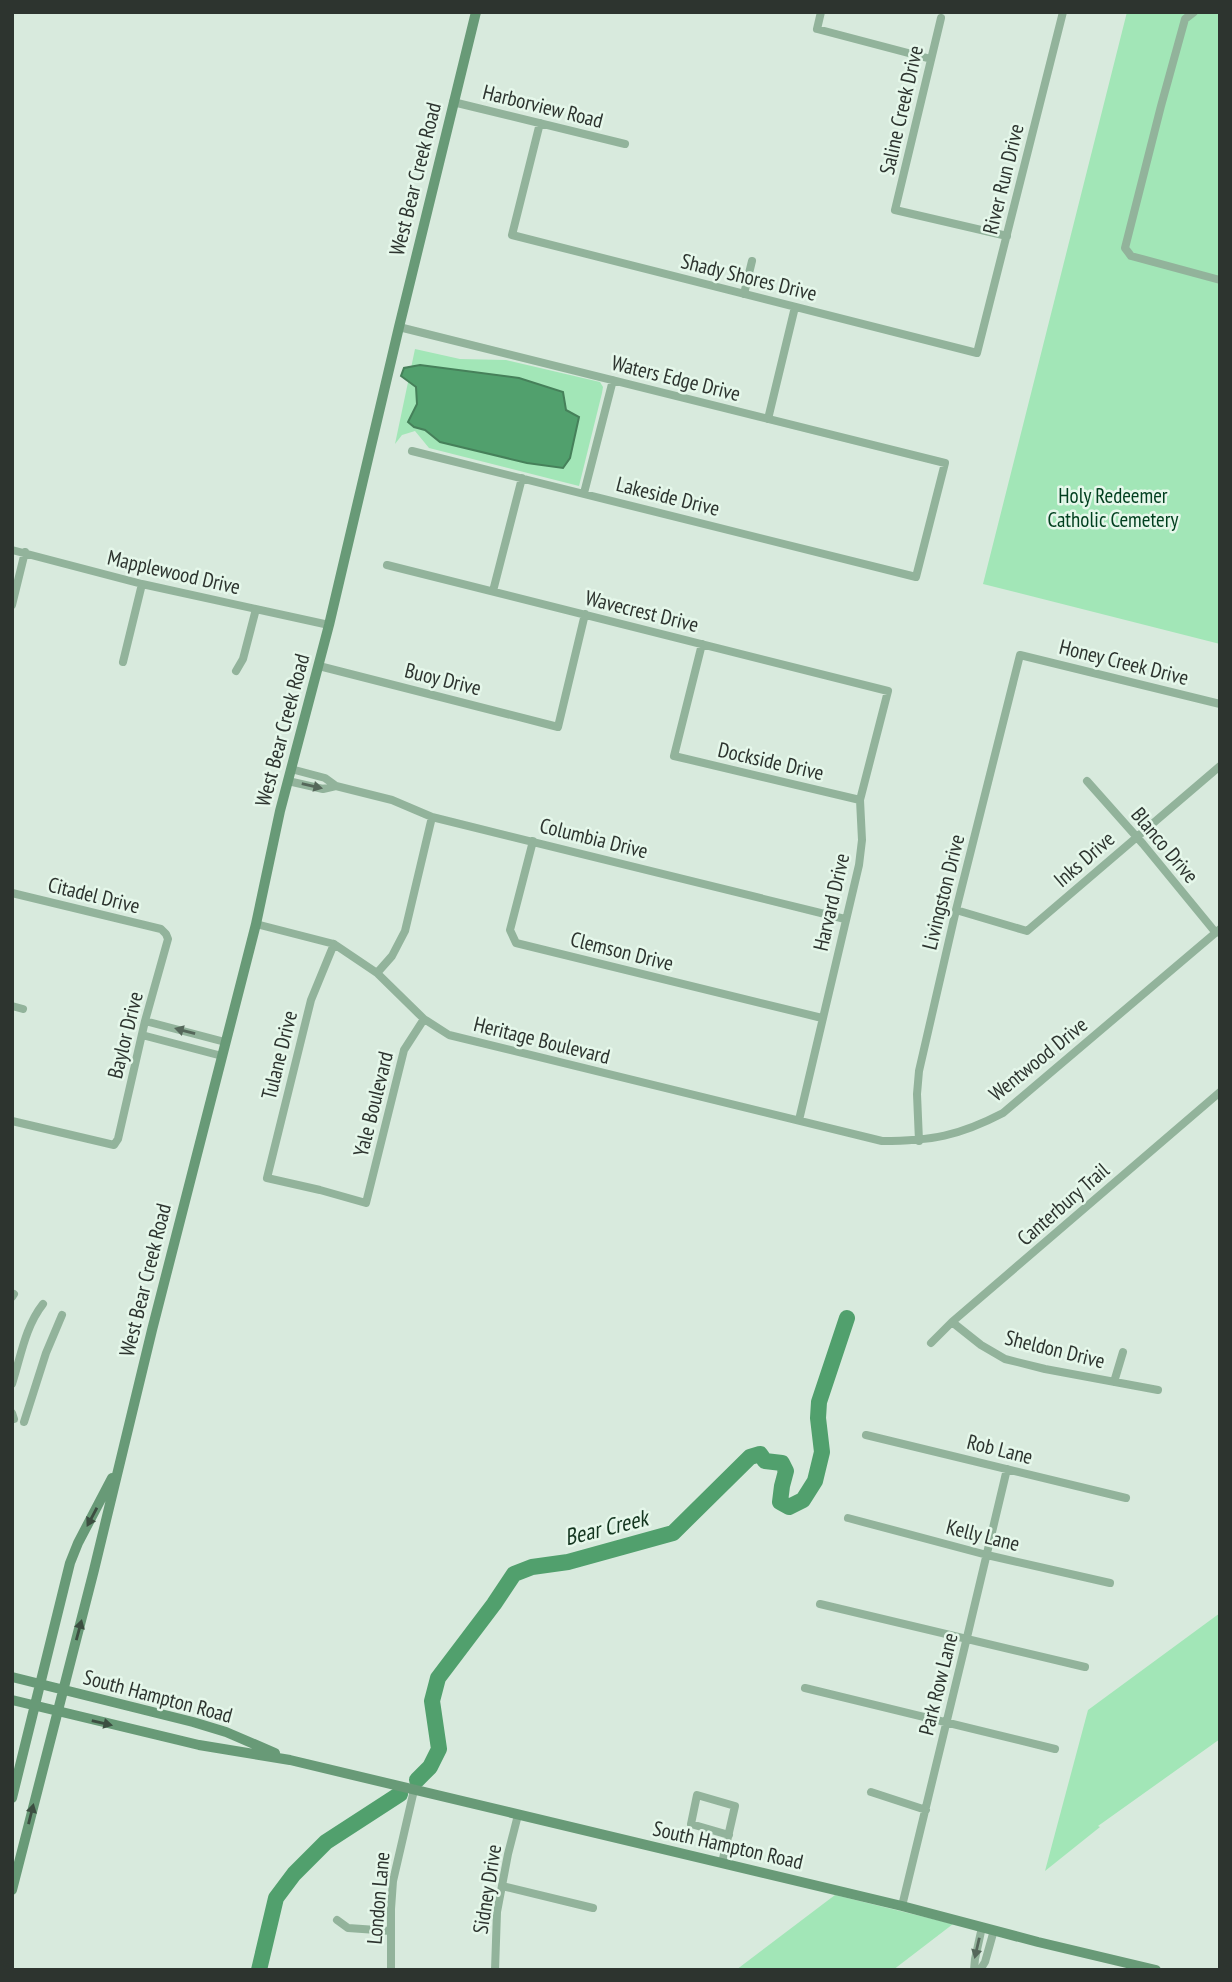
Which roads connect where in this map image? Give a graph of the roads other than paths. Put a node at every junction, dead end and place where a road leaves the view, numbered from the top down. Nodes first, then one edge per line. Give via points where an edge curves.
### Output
1 (476, 12) edge
2 (821, 12) edge
3 (1063, 12) edge
4 (1194, 12) edge
5 (941, 18) dead end
6 (931, 59) junction
7 (453, 102) junction
8 (540, 123) junction
9 (625, 144) dead end
10 (1007, 236) junction
11 (752, 261) dead end
12 (1220, 281) edge
13 (744, 294) junction
14 (795, 307) junction
15 (399, 327) junction
16 (978, 354) joint
17 (613, 380) junction
18 (768, 419) junction
19 (412, 451) dead end
20 (522, 478) junction
21 (584, 493) junction
22 (12, 550) edge
23 (24, 552) junction
24 (387, 565) dead end
25 (916, 577) joint
26 (142, 584) junction
27 (493, 591) junction
28 (12, 605) edge
29 (256, 609) junction
30 (585, 614) junction
31 (329, 625) junction
32 (702, 644) junction
33 (1020, 654) joint
34 (123, 662) dead end
35 (319, 666) junction
36 (236, 671) dead end
37 (888, 691) joint
38 (1220, 704) edge
39 (1220, 766) edge
40 (291, 769) junction
41 (288, 781) junction
42 (1087, 781) dead end
43 (336, 786) junction
44 (860, 800) junction
45 (432, 817) junction
46 (1136, 836) junction
47 (533, 841) junction
48 (12, 893) edge
49 (956, 910) junction
50 (845, 919) junction
51 (256, 924) junction
52 (1218, 931) edge
53 (166, 934) joint
54 (334, 944) junction
55 (377, 973) junction
56 (12, 1006) edge
57 (23, 1009) dead end
58 (822, 1018) junction
59 (424, 1019) junction
60 (145, 1021) junction
61 (142, 1035) junction
62 (225, 1042) junction
63 (222, 1056) junction
64 (1220, 1092) edge
65 (799, 1120) junction
66 (12, 1122) edge
67 (847, 1132) joint
68 (919, 1141) junction
69 (366, 1203) joint
70 (43, 1304) dead end
71 (62, 1315) dead end
72 (952, 1322) junction
73 (931, 1343) dead end
74 (1123, 1352) dead end
75 (1115, 1382) junction
76 (12, 1384) edge
77 (1158, 1390) dead end
78 (24, 1422) dead end
79 (866, 1435) dead end
80 (122, 1456) junction
81 (1007, 1469) junction
82 (1126, 1498) dead end
83 (848, 1518) dead end
84 (987, 1555) junction
85 (1110, 1583) dead end
86 (820, 1604) dead end
87 (967, 1638) junction
88 (1085, 1667) dead end
89 (12, 1677) edge
90 (40, 1684) junction
91 (805, 1688) dead end
92 (63, 1690) junction
93 (12, 1700) edge
94 (34, 1706) junction
95 (57, 1713) junction
96 (945, 1723) junction
97 (1055, 1749) dead end
98 (290, 1760) junction
99 (415, 1790) junction
100 (871, 1792) dead end
101 (12, 1798) edge
102 (926, 1810) junction
103 (518, 1815) junction
104 (729, 1835) junction
105 (722, 1863) junction
106 (502, 1886) junction
107 (12, 1890) edge
108 (902, 1906) junction
109 (593, 1908) dead end
110 (337, 1920) dead end
111 (988, 1928) junction
112 (391, 1931) junction
113 (391, 1970) edge
114 (495, 1970) edge
115 (974, 1970) edge
116 (980, 1970) edge
117 (1156, 1970) edge

1 - 7 main road, West Bear Creek Road
2 - 6 street via 817,29
3 - 10 street, River Run Drive
4 - 12 street via 1185,19 1125,248 1131,256
5 - 6 street, Saline Creek Drive
6 - 10 street, Saline Creek Drive via 895,211
7 - 8 street, Harborview Road
7 - 15 main road, West Bear Creek Road
8 - 9 street, Harborview Road
8 - 13 street, Shady Shores Drive via 512,235
10 - 16 street, River Run Drive
11 - 13 street
13 - 14 street, Shady Shores Drive
14 - 16 street, Shady Shores Drive
14 - 18 street
15 - 17 street, Waters Edge Drive
15 - 31 main road, West Bear Creek Road
17 - 18 street, Waters Edge Drive
17 - 21 street
18 - 25 street, Waters Edge Drive via 945,463
19 - 20 street, Lakeside Drive
20 - 21 street, Lakeside Drive
20 - 27 street
21 - 25 street, Lakeside Drive
22 - 23 street, Mapplewood Drive
23 - 26 street, Mapplewood Drive
23 - 28 street
24 - 27 street, Wavecrest Drive
26 - 29 street, Mapplewood Drive
26 - 34 street
27 - 30 street, Wavecrest Drive
29 - 31 street, Mapplewood Drive
29 - 36 street
30 - 32 street, Wavecrest Drive
30 - 35 street, Buoy Drive via 558,727
31 - 35 main road, West Bear Creek Road
32 - 37 street, Wavecrest Drive
32 - 44 street, Dockside Drive via 674,756
33 - 38 street, Honey Creek Drive
33 - 49 street, Livingston Drive
35 - 40 main road, West Bear Creek Road
37 - 44 street, Harvard Drive
39 - 46 street, Inks Drive
40 - 41 main road, West Bear Creek Road
40 - 43 street, Columbia Drive via 326,778
41 -> 43 street, Columbia Drive via 323,789
41 - 51 main road, West Bear Creek Road
42 - 46 street, Blanco Drive
43 - 45 street, Columbia Drive via 392,800
44 - 50 street, Harvard Drive via 859,865
45 - 47 street, Columbia Drive
45 - 55 street via 405,931
46 - 49 street, Inks Drive via 1027,930
46 - 52 street, Blanco Drive
47 - 50 street, Columbia Drive
47 - 58 street, Clemson Drive via 510,930 516,943
48 - 53 street, Citadel Drive via 161,929
49 - 68 street, Livingston Drive via 919,1071
50 - 58 street, Harvard Drive
51 - 54 street, Heritage Boulevard
51 - 62 main road, West Bear Creek Road
52 - 68 street, Wentwood Drive via 1003,1113 974,1128
53 - 60 street, Baylor Drive
54 - 55 street, Heritage Boulevard
54 - 69 street, Tulane Drive via 311,1000 267,1178
55 - 59 street, Heritage Boulevard
56 - 57 street
58 - 65 street, Harvard Drive
59 - 65 street, Heritage Boulevard via 449,1035
59 - 69 street, Yale Boulevard via 404,1050
60 - 61 street, Baylor Drive
62 -> 60 street
61 - 63 street
61 - 66 street, Baylor Drive via 114,1145
62 - 63 main road, West Bear Creek Road
63 - 80 main road, West Bear Creek Road
64 - 72 street, Canterbury Trail
65 - 67 street, Heritage Boulevard
67 - 68 street, Wentwood Drive via 882,1141
70 - 76 street via 23,1343
71 - 78 street
72 - 73 street, Canterbury Trail
72 - 75 street, Sheldon Drive via 1005,1359
74 - 75 street
75 - 77 street, Sheldon Drive
79 - 81 street, Rob Lane
80 -> 90 main road, West Bear Creek Road via 70,1563
92 -> 80 main road, West Bear Creek Road
81 - 82 street, Rob Lane
81 - 84 street, Park Row Lane
83 - 84 street, Kelly Lane
84 - 85 street, Kelly Lane
84 - 87 street, Park Row Lane
86 - 87 street
87 - 88 street
87 - 96 street, Park Row Lane
89 - 90 main road, South Hampton Road
90 - 92 main road, South Hampton Road
90 - 94 main road, West Bear Creek Road
91 - 96 street
92 - 95 main road, West Bear Creek Road
92 - 98 main road, South Hampton Road via 226,1732
93 - 94 main road, South Hampton Road
94 - 95 main road, South Hampton Road
94 - 101 main road, West Bear Creek Road
95 -> 98 main road, South Hampton Road
107 -> 95 main road, West Bear Creek Road
96 - 97 street
96 - 102 street, Park Row Lane
98 - 99 main road, South Hampton Road
99 - 103 main road, South Hampton Road
99 - 112 street, London Lane via 393,1881
100 - 102 street
102 - 108 street, Park Row Lane
103 - 105 main road, South Hampton Road
103 - 106 street, Sidney Drive
104 - 104 street via 736,1806 697,1796 691,1824
104 - 105 street
105 - 108 main road, South Hampton Road
106 - 109 street
106 - 114 street, Sidney Drive
108 - 111 main road, South Hampton Road
110 - 112 street via 348,1928
111 -> 115 street
111 - 116 street
111 - 117 main road, South Hampton Road
112 - 113 street, London Lane

